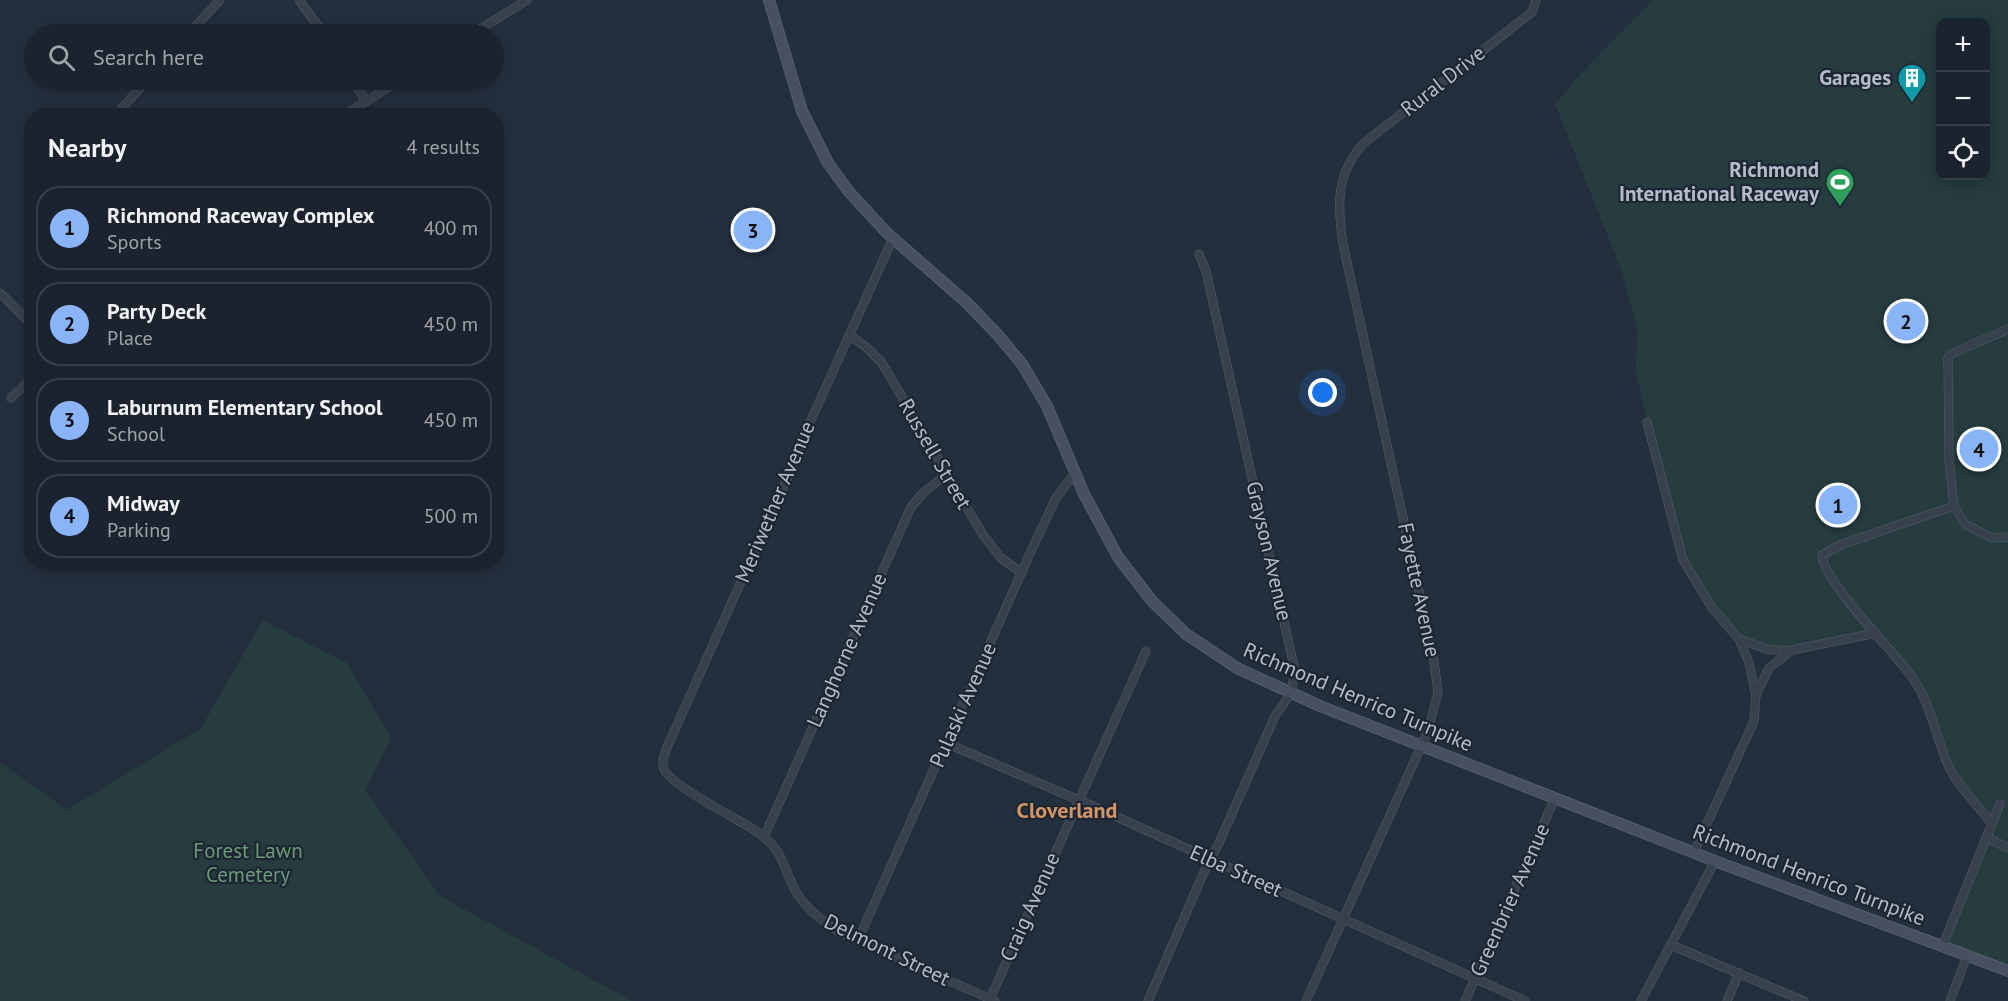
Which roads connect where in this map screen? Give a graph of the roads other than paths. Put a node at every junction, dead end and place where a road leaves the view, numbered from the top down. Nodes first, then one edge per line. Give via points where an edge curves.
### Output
1 (220, 0) edge
2 (299, 0) edge
3 (527, 0) edge
4 (769, 0) edge
5 (1536, 2) edge
6 (197, 24) edge
7 (317, 24) edge
8 (488, 24) edge
9 (138, 90) edge
10 (359, 90) edge
11 (384, 90) edge
12 (366, 101) junction
13 (122, 108) edge
14 (355, 108) edge
15 (1350, 160) joint
16 (893, 238) junction
17 (1199, 254) dead end
18 (0, 293) edge
19 (24, 317) edge
20 (2008, 329) edge
21 (849, 335) junction
22 (24, 386) edge
23 (11, 398) dead end
24 (1647, 422) dead end
25 (1075, 473) junction
26 (947, 474) junction
27 (1954, 506) junction
28 (2008, 537) edge
29 (1022, 573) junction
30 (1876, 633) junction
31 (1739, 639) junction
32 (1146, 651) dead end
33 (1789, 651) junction
34 (1291, 693) junction
35 (1756, 695) junction
36 (946, 743) junction
37 (1421, 745) junction
38 (663, 768) joint
39 (1556, 798) junction
40 (1078, 801) junction
41 (2000, 804) dead end
42 (1992, 824) junction
43 (764, 837) junction
44 (1986, 837) junction
45 (2008, 848) edge
46 (1694, 852) junction
47 (1210, 860) junction
48 (1715, 861) junction
49 (1343, 919) junction
50 (858, 940) junction
51 (1671, 945) junction
52 (1942, 947) junction
53 (1967, 956) junction
54 (2008, 971) edge
55 (1739, 973) junction
56 (1475, 979) junction
57 (992, 1000) edge
58 (1148, 1001) edge
59 (1306, 1001) edge
60 (1465, 1001) edge
61 (1525, 1001) edge
62 (1641, 1001) edge
63 (1727, 1001) edge
64 (1804, 1001) edge
65 (1950, 1001) edge

1 - 6 street
2 - 7 street
3 - 8 street
4 - 16 main road, Richmond Henrico Turnpike via 790,77 817,145 840,180
5 - 15 street, Rural Drive via 1532,12 1364,142
9 - 13 street
10 - 12 street
11 - 12 street
12 - 14 street
15 - 37 street, Fayette Avenue via 1339,200 1343,244 1438,685
16 - 21 street, Meriwether Avenue
16 - 25 main road, Richmond Henrico Turnpike via 966,302 1022,364 1047,406
17 - 34 street, Grayson Avenue via 1206,271 1295,671
18 - 19 street
20 - 27 street via 1948,358 1949,460
21 - 26 street, Russell Street via 882,363
21 - 38 street, Meriwether Avenue via 668,745
22 - 23 street
24 - 31 street via 1683,560 1712,608
25 - 29 street, Pulaski Avenue via 1056,498
25 - 34 main road, Richmond Henrico Turnpike via 1118,557 1170,620 1221,659
26 - 29 street, Russell Street via 994,552
26 - 43 street, Langhorne Avenue via 911,507
27 - 28 street via 1965,524 1992,538
27 - 30 street via 1821,555 1830,576
29 - 36 street, Pulaski Avenue
30 - 33 street
30 - 42 street via 1918,686 1955,777
31 - 33 street via 1766,649
31 - 35 street
32 - 40 street, Craig Avenue
33 - 35 street via 1769,668
34 - 37 main road, Richmond Henrico Turnpike
34 - 47 street, Grayson Avenue via 1275,716
35 - 46 street via 1754,721
36 - 40 street, Elba Street
36 - 50 street, Pulaski Avenue
37 - 39 main road, Richmond Henrico Turnpike
37 - 49 street, Fayette Avenue
38 - 43 street, Delmont Street via 671,778
39 - 46 main road, Richmond Henrico Turnpike
39 - 56 street, Greenbrier Avenue
40 - 47 street, Elba Street
40 - 57 street, Craig Avenue
41 - 42 street
42 - 44 street
43 - 50 street, Delmont Street via 778,851 795,889 809,908 820,920
44 - 45 street
44 - 52 street
46 - 48 main road, Richmond Henrico Turnpike
47 - 49 street, Elba Street
47 - 58 street, Grayson Avenue
48 - 51 street
48 - 52 main road, Richmond Henrico Turnpike
49 - 56 street, Elba Street
49 - 59 street, Fayette Avenue
50 - 57 street, Delmont Street
51 - 55 street
51 - 62 street
52 - 53 main road, Richmond Henrico Turnpike
53 - 54 main road, Richmond Henrico Turnpike
53 - 65 street
55 - 63 street
55 - 64 street
56 - 60 street, Greenbrier Avenue
56 - 61 street, Elba Street

